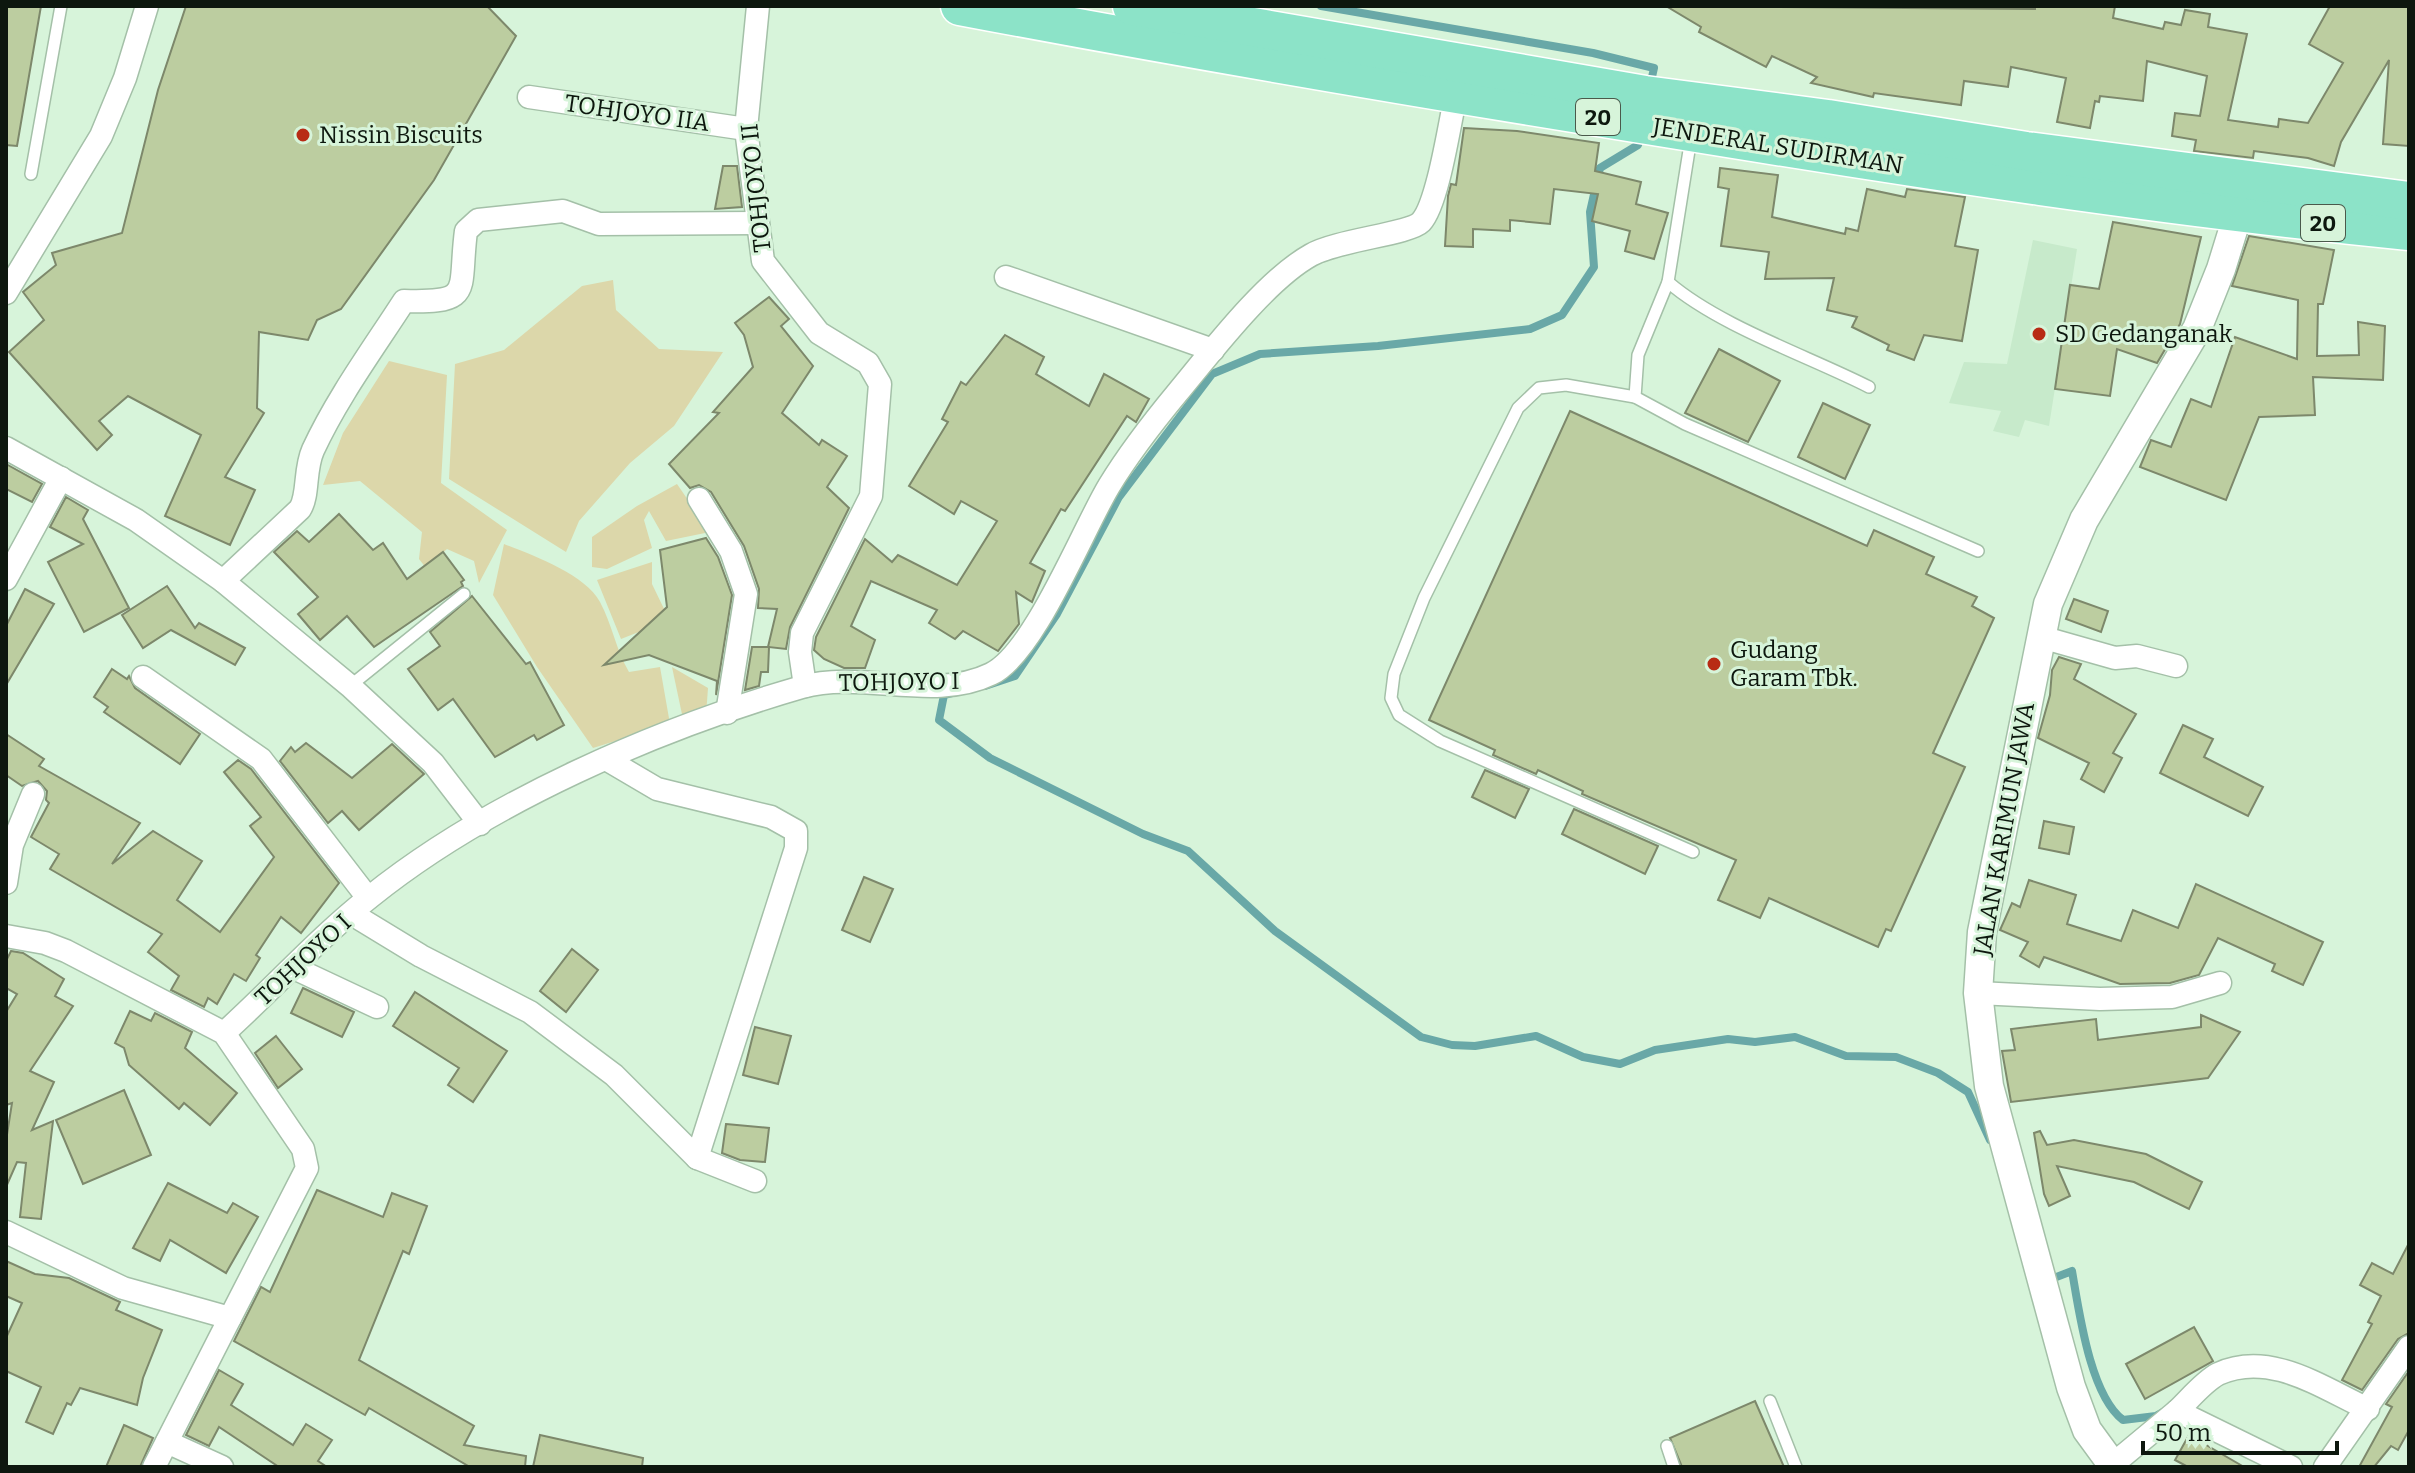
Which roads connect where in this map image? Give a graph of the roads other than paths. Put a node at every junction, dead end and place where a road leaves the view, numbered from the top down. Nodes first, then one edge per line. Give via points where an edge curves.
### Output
1 (61, 6) edge
2 (147, 6) edge
3 (758, 6) edge
4 (1132, 6) edge
5 (977, 8) edge
6 (1514, 87) junction
7 (1456, 94) junction
8 (529, 97) dead end
9 (1695, 117) junction
10 (746, 129) junction
11 (31, 174) dead end
12 (2239, 196) junction
13 (2409, 201) edge
14 (757, 223) junction
15 (2409, 231) edge
16 (1006, 277) dead end
17 (1668, 282) junction
18 (6, 293) edge
19 (1213, 350) junction
20 (1869, 387) dead end
21 (1635, 397) junction
22 (6, 448) edge
23 (61, 478) junction
24 (699, 499) dead end
25 (1978, 551) dead end
26 (6, 579) edge
27 (223, 581) junction
28 (464, 594) dead end
29 (2041, 637) junction
30 (2176, 666) dead end
31 (143, 677) dead end
32 (350, 686) junction
33 (805, 686) junction
34 (727, 713) junction
35 (606, 759) junction
36 (33, 794) dead end
37 (480, 824) junction
38 (1693, 852) dead end
39 (6, 883) edge
40 (368, 898) junction
41 (352, 914) junction
42 (6, 936) edge
43 (294, 968) junction
44 (2220, 983) dead end
45 (1978, 993) junction
46 (377, 1007) dead end
47 (224, 1033) junction
48 (697, 1158) junction
49 (755, 1181) dead end
50 (6, 1232) edge
51 (230, 1318) junction
52 (2409, 1347) edge
53 (1770, 1401) dead end
54 (2368, 1409) junction
55 (2177, 1411) junction
56 (167, 1442) junction
57 (1667, 1446) dead end
58 (2113, 1466) edge
59 (154, 1467) edge
60 (222, 1467) edge
61 (1674, 1467) edge
62 (1796, 1467) edge
63 (2291, 1467) edge
64 (2325, 1467) edge

1 - 11 lane
2 - 18 street via 101,136
3 - 10 street, TOHJOYO II
4 - 6 highway, JENDERAL SUDIRMAN / 20 via 1355,46
5 - 7 highway, JENDERAL SUDIRMAN / 20
6 - 7 highway, JENDERAL SUDIRMAN / 20
6 - 9 highway, JENDERAL SUDIRMAN / 20
7 - 19 street, TOHJOYO I via 1435,192 1421,222 1410,230 1330,246 1309,256 1268,290
8 - 10 street, TOHJOYO IIA
9 - 12 highway, JENDERAL SUDIRMAN / 20 via 2026,151
9 - 17 lane
10 - 14 street, TOHJOYO II
12 - 13 highway, JENDERAL SUDIRMAN / 20
12 - 15 highway, JENDERAL SUDIRMAN / 20
12 - 29 street, JALAN KARIMUN JAWA via 2197,329 2084,520 2048,604
14 - 27 street via 599,224 563,211 478,220 466,231 462,282 451,299 404,301 322,431 305,470 304,503
14 - 33 street, TOHJOYO II via 763,261 773,277 819,333 868,363 880,384 871,496 802,633
16 - 19 street
17 - 20 lane via 1693,302
17 - 21 lane via 1638,355
19 - 33 street, TOHJOYO I via 1109,485 1025,640 1002,668 968,682
21 - 25 lane via 1685,424
21 - 38 lane via 1566,385 1539,388 1518,408 1424,598 1394,674 1391,698 1399,715 1440,741
22 - 23 street
23 - 26 street
23 - 27 street via 136,520
24 - 34 street via 731,551 746,594
27 - 32 street
28 - 32 lane
29 - 30 street via 2115,658 2137,656
29 - 45 street, JALAN KARIMUN JAWA via 1982,932
31 - 40 street via 261,759
32 - 37 street via 433,763
33 - 34 street, TOHJOYO I
34 - 35 street, TOHJOYO I
35 - 37 street, TOHJOYO I
35 - 48 street via 657,789 771,817 796,831 791,863
36 - 39 street via 12,845
37 - 40 street, TOHJOYO I
40 - 41 street, TOHJOYO I
41 - 43 street, TOHJOYO I
41 - 48 street via 530,1012 614,1075
42 - 47 street via 66,951
43 - 46 street
43 - 47 street, TOHJOYO I
44 - 45 street via 2172,997
45 - 58 street, JALAN KARIMUN JAWA via 1989,1086 2059,1344 2087,1430
47 - 51 street via 303,1149 307,1168
48 - 49 street
50 - 51 street via 123,1288
51 - 56 street
52 - 54 street
53 - 62 lane
54 - 55 street via 2278,1368 2246,1365 2216,1375
54 - 64 street
55 - 58 street
55 - 63 street
56 - 59 street
56 - 60 street
57 - 61 lane

